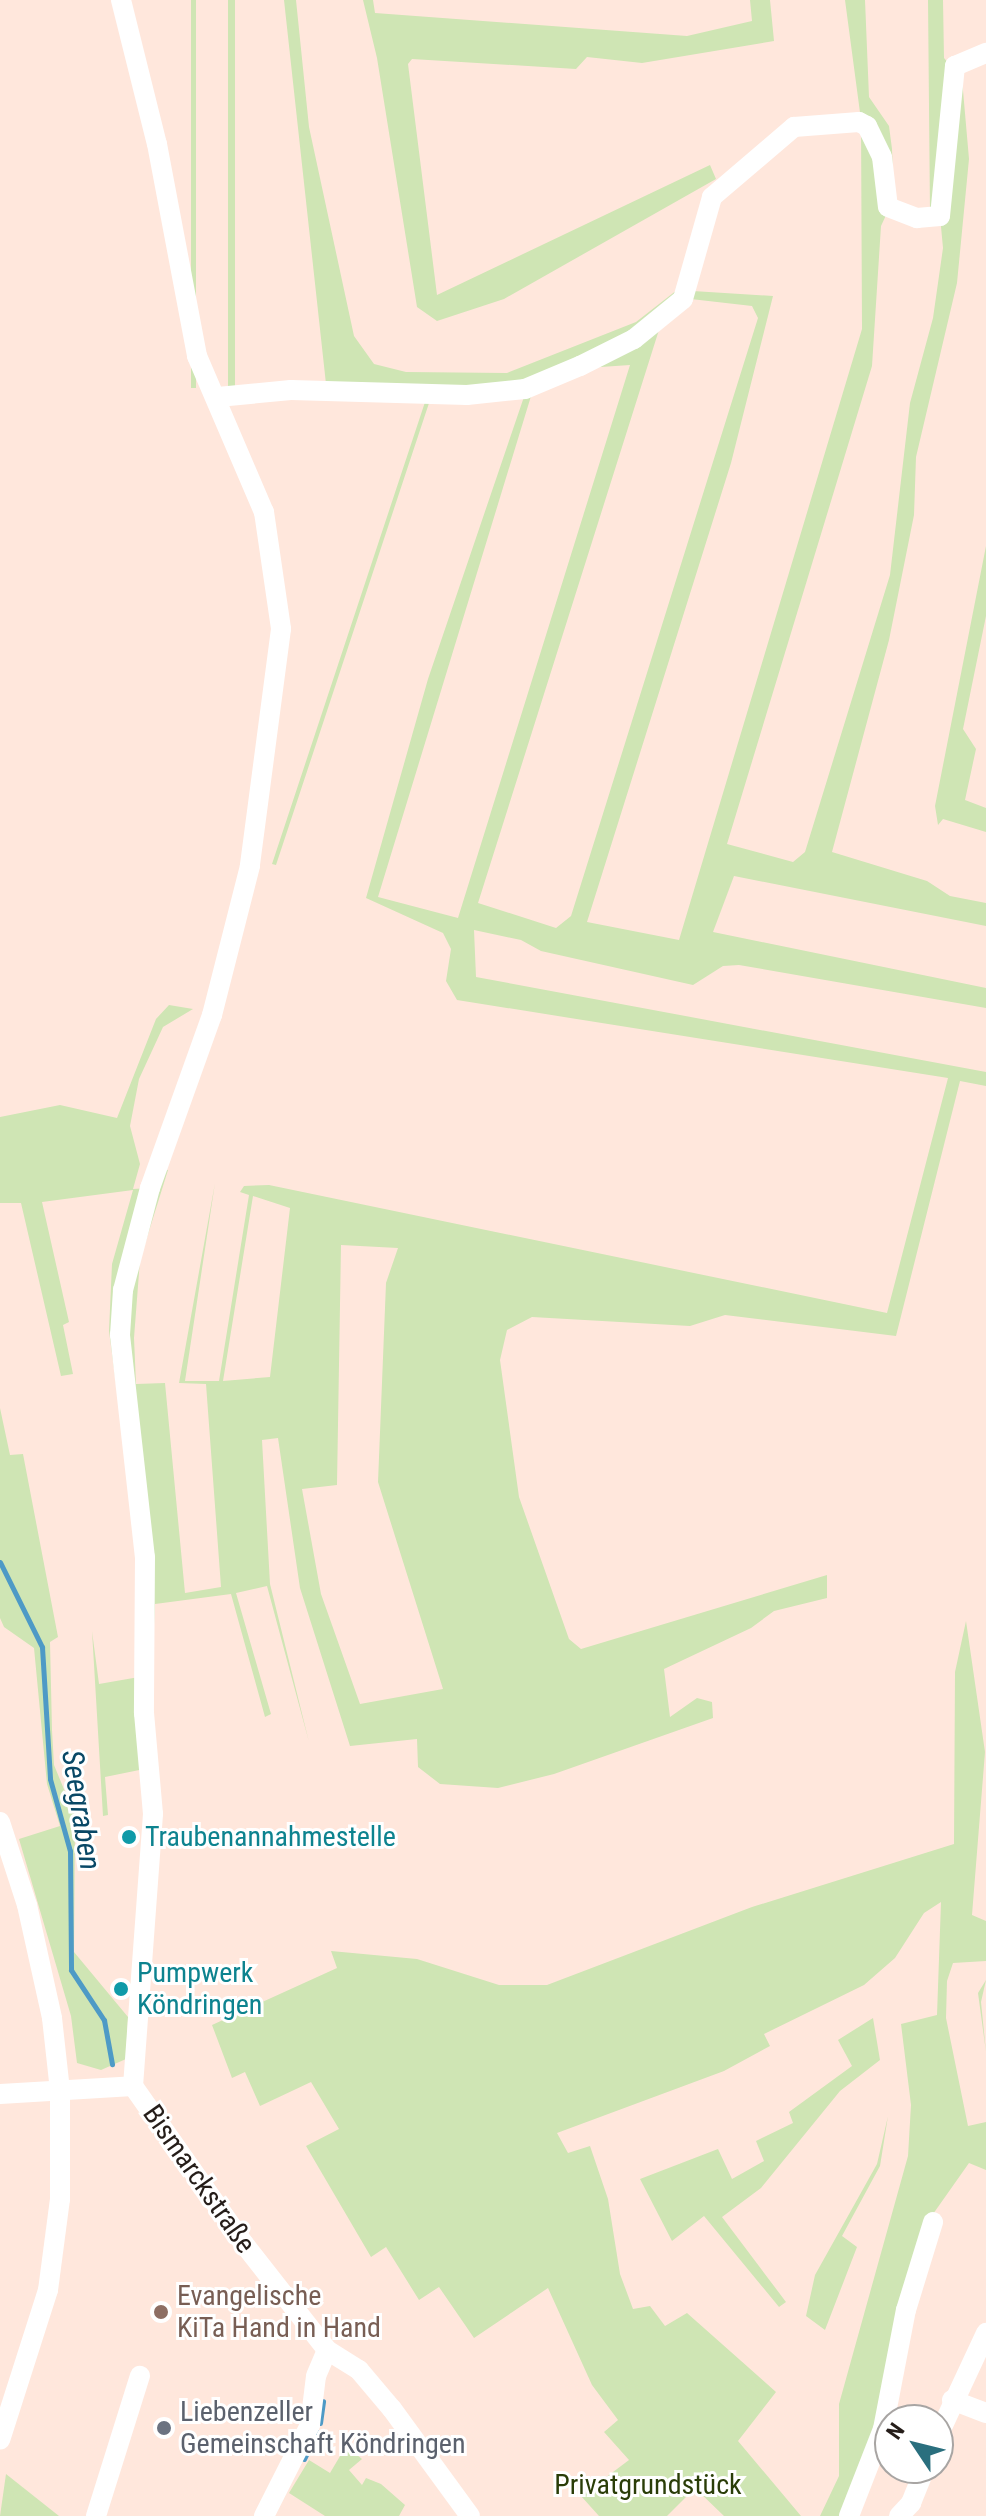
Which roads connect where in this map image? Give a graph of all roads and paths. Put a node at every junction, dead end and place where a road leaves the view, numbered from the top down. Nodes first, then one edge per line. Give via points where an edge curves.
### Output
1 (121, 0) edge
2 (986, 53) edge
3 (218, 397) junction
4 (0, 1822) edge
5 (133, 2086) junction
6 (60, 2090) junction
7 (0, 2094) edge
8 (933, 2222) dead end
9 (986, 2333) edge
10 (327, 2350) junction
11 (140, 2376) dead end
12 (952, 2400) junction
13 (950, 2404) edge
14 (986, 2413) edge
15 (0, 2440) edge
16 (919, 2484) edge
17 (96, 2516) edge
18 (264, 2516) edge
19 (470, 2516) edge
20 (849, 2516) edge
21 (899, 2516) edge

1 - 3 street, Bismarckstraße via 157,144 197,356
2 - 3 street via 955,66 940,216 917,218 888,207 882,157 867,126 859,122 794,127 712,197 683,299 634,339 580,366 525,389 467,395 291,390
3 - 5 street, Bismarckstraße via 264,512 281,629 250,866 212,1015 150,1188 123,1290 120,1335 145,1557 150,1862
4 - 6 street via 47,1991
5 - 6 street
5 - 10 street, Bismarckstraße via 244,2244
6 - 7 street
6 - 15 street via 60,2199 48,2290
8 - 20 street via 906,2310 883,2429
9 - 12 street
10 - 18 street via 316,2376 310,2425
10 - 19 street, Bismarckstraße via 359,2370
11 - 17 street
12 - 13 street
12 - 14 street
16 - 21 street

